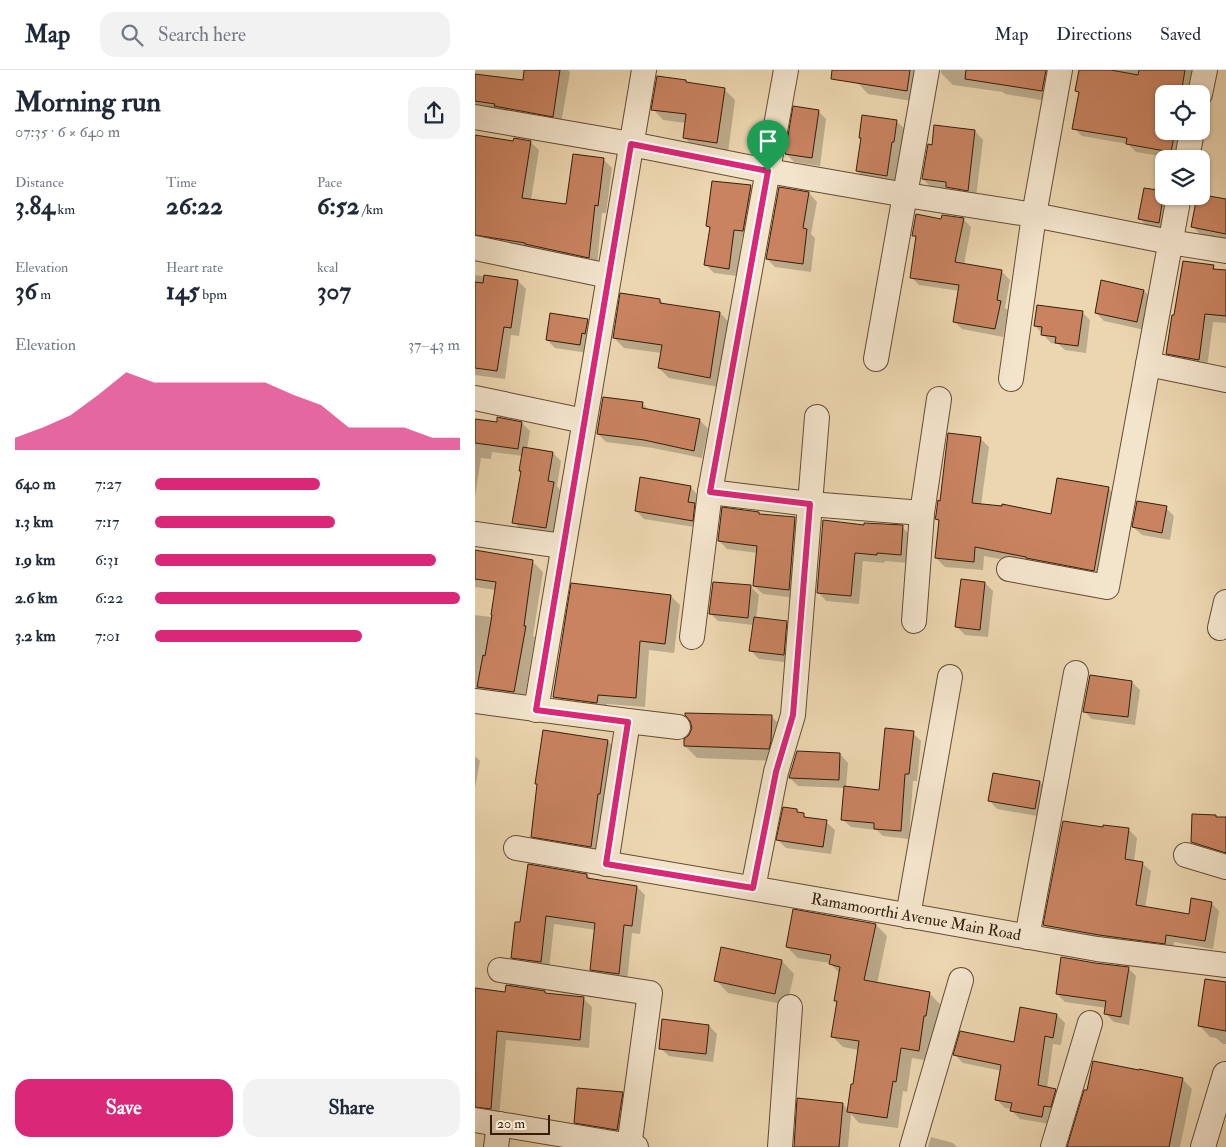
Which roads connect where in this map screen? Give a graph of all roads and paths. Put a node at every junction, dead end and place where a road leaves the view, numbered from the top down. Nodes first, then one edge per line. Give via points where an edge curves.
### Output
1 (644, 70) edge
2 (786, 70) edge
3 (927, 70) edge
4 (1060, 70) edge
5 (1205, 70) edge
6 (1202, 85) edge
7 (475, 118) edge
8 (631, 144) junction
9 (768, 171) junction
10 (906, 195) junction
11 (1177, 205) edge
12 (1034, 215) junction
13 (1170, 242) junction
14 (475, 248) edge
15 (1226, 251) edge
16 (609, 276) junction
17 (876, 359) dead end
18 (1148, 364) junction
19 (1011, 379) dead end
20 (1226, 380) edge
21 (475, 398) edge
22 (939, 399) dead end
23 (817, 417) dead end
24 (584, 421) junction
25 (710, 492) junction
26 (810, 504) junction
27 (922, 513) junction
28 (475, 534) edge
29 (563, 546) junction
30 (1009, 569) dead end
31 (1226, 602) edge
32 (914, 621) dead end
33 (1220, 628) dead end
34 (692, 637) dead end
35 (1076, 673) dead end
36 (950, 677) dead end
37 (475, 701) edge
38 (536, 710) junction
39 (628, 722) junction
40 (678, 727) dead end
41 (516, 848) dead end
42 (1186, 855) dead end
43 (606, 864) junction
44 (1226, 867) edge
45 (753, 888) junction
46 (908, 916) junction
47 (1027, 937) junction
48 (1226, 965) edge
49 (500, 970) dead end
50 (961, 980) dead end
51 (790, 1007) dead end
52 (1090, 1023) dead end
53 (1225, 1074) edge
54 (475, 1120) edge
55 (497, 1136) edge
56 (631, 1147) edge
57 (780, 1147) edge
58 (912, 1147) edge
59 (1053, 1147) edge
60 (1203, 1147) edge

1 - 8 street
2 - 9 street
3 - 10 street
4 - 12 street
5 - 6 street
7 - 8 street
8 - 9 street
8 - 16 street
9 - 10 street
9 - 25 street
10 - 12 street
10 - 17 street
11 - 13 street
12 - 13 street
12 - 19 street
13 - 15 street
13 - 18 street
14 - 16 street
16 - 24 street
18 - 20 street
18 - 30 street via 1107,587
21 - 24 street
22 - 27 street
23 - 26 street
24 - 29 street
25 - 26 street
25 - 34 street
26 - 27 street
26 - 45 street via 793,715 776,772
27 - 32 street
28 - 29 street
29 - 38 street
31 - 33 street
35 - 47 street
36 - 46 street
37 - 38 street
38 - 39 street
39 - 40 street
39 - 43 street
41 - 43 street, Ramamoorthi Avenue Main Road
42 - 44 street
43 - 45 street, Ramamoorthi Avenue Main Road
45 - 46 street, Ramamoorthi Avenue Main Road
46 - 47 street, Ramamoorthi Avenue Main Road
47 - 48 street, Ramamoorthi Avenue Main Road
49 - 56 street via 650,992
50 - 58 street
51 - 57 street
52 - 59 street
53 - 60 street
54 - 55 street
55 - 56 street

